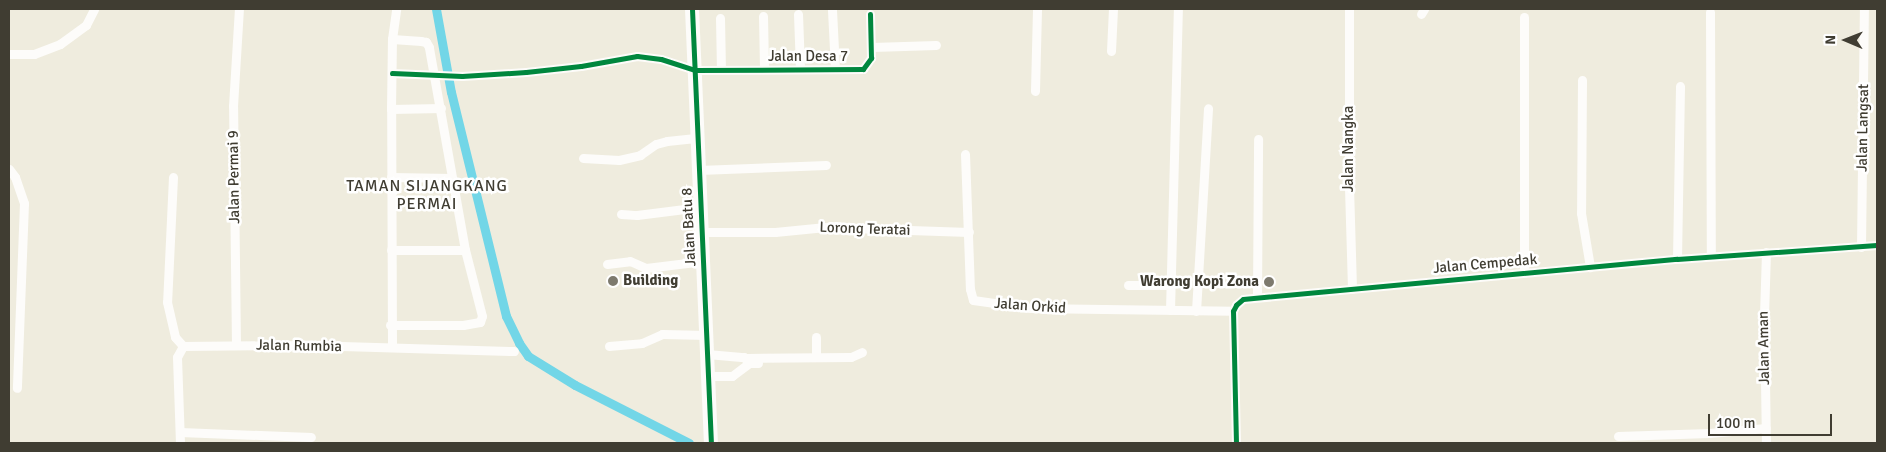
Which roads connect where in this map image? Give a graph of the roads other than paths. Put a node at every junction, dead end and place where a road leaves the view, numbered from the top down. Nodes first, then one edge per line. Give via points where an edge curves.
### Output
1 (94, 9) edge
2 (239, 9) edge
3 (396, 9) edge
4 (692, 9) edge
5 (1037, 9) edge
6 (1112, 9) edge
7 (1178, 9) edge
8 (1349, 9) edge
9 (1864, 9) edge
10 (832, 10) dead end
11 (1710, 12) dead end
12 (798, 14) dead end
13 (870, 14) dead end
14 (763, 16) dead end
15 (1524, 17) dead end
16 (720, 18) dead end
17 (392, 40) junction
18 (936, 45) dead end
19 (872, 47) junction
20 (1111, 51) dead end
21 (9, 54) edge
22 (764, 69) junction
23 (800, 69) junction
24 (835, 69) junction
25 (695, 70) junction
26 (721, 70) junction
27 (392, 73) junction
28 (437, 75) junction
29 (1582, 80) dead end
30 (1680, 86) dead end
31 (1036, 91) dead end
32 (441, 108) junction
33 (1208, 108) dead end
34 (391, 109) junction
35 (698, 138) junction
36 (1258, 139) dead end
37 (965, 154) dead end
38 (583, 158) dead end
39 (826, 165) dead end
40 (9, 169) edge
41 (699, 170) junction
42 (173, 177) dead end
43 (391, 177) junction
44 (451, 178) junction
45 (701, 207) junction
46 (621, 214) dead end
47 (702, 232) junction
48 (969, 232) junction
49 (1877, 245) edge
50 (1861, 247) junction
51 (392, 250) junction
52 (464, 250) junction
53 (1766, 252) junction
54 (1711, 256) junction
55 (1677, 259) junction
56 (704, 261) junction
57 (607, 264) dead end
58 (1590, 267) junction
59 (1524, 273) junction
60 (1128, 285) dead end
61 (1170, 286) junction
62 (1352, 289) junction
63 (1257, 297) junction
64 (1170, 310) junction
65 (1196, 311) junction
66 (1233, 312) junction
67 (390, 325) junction
68 (707, 335) junction
69 (816, 337) dead end
70 (236, 345) junction
71 (182, 346) junction
72 (609, 346) dead end
73 (392, 347) junction
74 (514, 351) dead end
75 (862, 352) dead end
76 (707, 354) junction
77 (816, 358) junction
78 (748, 361) junction
79 (785, 363) dead end
80 (708, 376) junction
81 (17, 388) dead end
82 (1758, 428) junction
83 (180, 432) junction
84 (1618, 436) dead end
85 (311, 437) dead end
86 (180, 443) edge
87 (711, 443) edge
88 (1236, 443) edge
89 (1766, 443) edge

1 - 21 street via 86,25 60,44 34,54
2 - 70 street, Jalan Permai 9 via 233,106
3 - 17 street
4 - 25 street, Jalan Batu 8
5 - 31 street
6 - 20 street
7 - 61 street
8 - 62 street, Jalan Nangka
9 - 50 street, Jalan Langsat
10 - 24 street
11 - 54 street
12 - 23 street
13 - 19 street, Jalan Desa 7
14 - 22 street
15 - 59 street
16 - 26 street
17 - 27 street
17 - 28 street via 426,42
18 - 19 street
19 - 24 street, Jalan Desa 7 via 871,58 864,69
22 - 23 street, Jalan Desa 7
22 - 26 street, Jalan Desa 7
23 - 24 street, Jalan Desa 7
25 - 26 street, Jalan Desa 7
25 - 28 street, Jalan Desa 7 via 661,59 637,56 581,66 462,76
25 - 35 street, Jalan Batu 8
27 - 28 street, Jalan Desa 7
27 - 34 street
28 - 32 street
29 - 58 street via 1581,213
30 - 55 street
32 - 34 street
32 - 44 street
33 - 65 street
34 - 43 street
35 - 38 street via 661,142 640,154 619,160
35 - 41 street, Jalan Batu 8
36 - 63 street
37 - 48 street, Jalan Orkid
39 - 41 street
40 - 81 street via 20,187 24,204
41 - 45 street, Jalan Batu 8
42 - 71 street via 167,302 174,337
43 - 44 street
43 - 51 street
44 - 52 street
45 - 46 street
45 - 47 street, Jalan Batu 8
47 - 48 street, Lorong Teratai via 775,232 836,226
47 - 56 street, Jalan Batu 8
48 - 64 street, Jalan Orkid via 970,289 976,302 1030,308
49 - 50 street, Jalan Cempedak
50 - 53 street, Jalan Cempedak
51 - 52 street
51 - 67 street
52 - 67 street via 482,316 480,322
53 - 54 street, Jalan Cempedak
53 - 82 street, Jalan Aman
54 - 55 street, Jalan Cempedak
55 - 58 street, Jalan Cempedak
56 - 57 street via 646,268 630,261
56 - 68 street, Jalan Batu 8
58 - 59 street, Jalan Cempedak
59 - 62 street, Jalan Cempedak
60 - 61 street
61 - 64 street
62 - 63 street, Jalan Cempedak
63 - 66 street, Jalan Cempedak via 1239,301
64 - 65 street, Jalan Orkid
65 - 66 street, Jalan Orkid
66 - 88 street
67 - 73 street
68 - 72 street via 662,334 642,342
68 - 76 street, Jalan Batu 8
69 - 77 street
70 - 71 street, Jalan Rumbia
70 - 73 street, Jalan Rumbia
71 - 83 street via 177,358
73 - 74 street, Jalan Rumbia
75 - 77 street via 852,357
76 - 78 street via 736,356
76 - 80 street, Jalan Batu 8
77 - 78 street
78 - 79 street
78 - 80 street via 732,376
80 - 87 street, Jalan Batu 8
82 - 84 street
82 - 89 street, Jalan Aman
83 - 85 street
83 - 86 street

